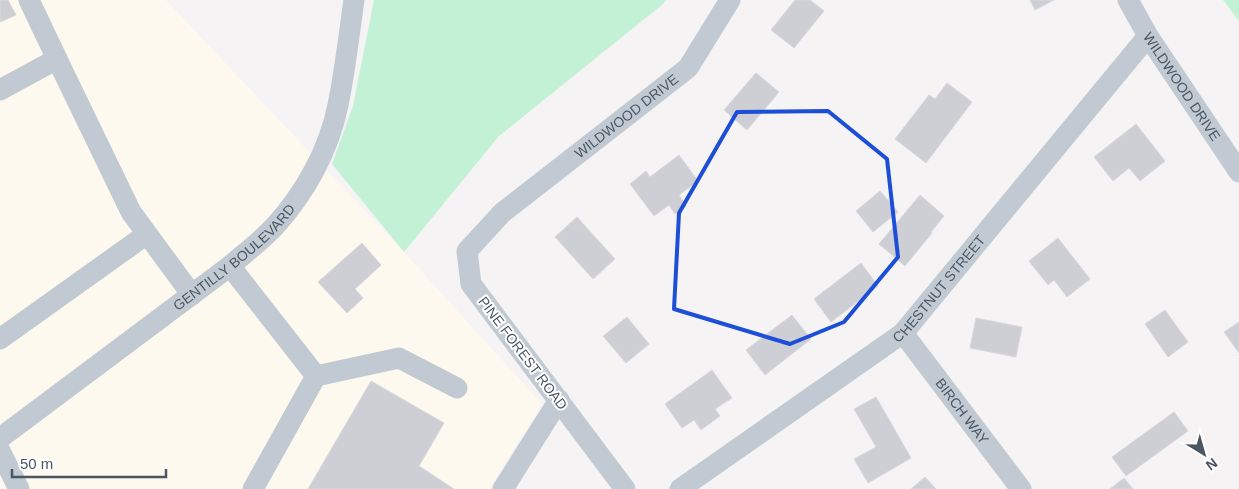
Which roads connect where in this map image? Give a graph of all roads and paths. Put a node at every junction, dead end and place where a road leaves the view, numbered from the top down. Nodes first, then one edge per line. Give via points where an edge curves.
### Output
1 (30, 0) edge
2 (354, 0) edge
3 (730, 0) edge
4 (1128, 0) edge
5 (1148, 36) junction
6 (57, 59) junction
7 (0, 90) edge
8 (1239, 172) edge
9 (502, 213) joint
10 (147, 234) junction
11 (230, 266) junction
12 (192, 295) junction
13 (903, 333) junction
14 (0, 339) edge
15 (316, 376) junction
16 (457, 388) dead end
17 (558, 400) junction
18 (0, 438) edge
19 (0, 451) edge
20 (19, 489) edge
21 (253, 489) edge
22 (503, 489) edge
23 (626, 489) edge
24 (680, 489) edge
25 (1021, 489) edge

1 - 6 street
2 - 11 street, GENTILLY BOULEVARD via 338,106 323,152 300,194 275,226
3 - 9 street, WILDWOOD DRIVE via 688,68
4 - 5 street, WILDWOOD DRIVE
5 - 8 street, WILDWOOD DRIVE
5 - 13 street, CHESTNUT STREET
6 - 7 street
6 - 10 street via 131,212
9 - 17 street, PINE FOREST ROAD via 467,251 471,284
10 - 12 street
10 - 14 street
11 - 12 street, GENTILLY BOULEVARD
11 - 15 street
12 - 18 street, GENTILLY BOULEVARD
13 - 24 street, CHESTNUT STREET
13 - 25 street, BIRCH WAY
15 - 16 street via 400,358
15 - 21 street
17 - 22 street
17 - 23 street, PINE FOREST ROAD
19 - 20 street

